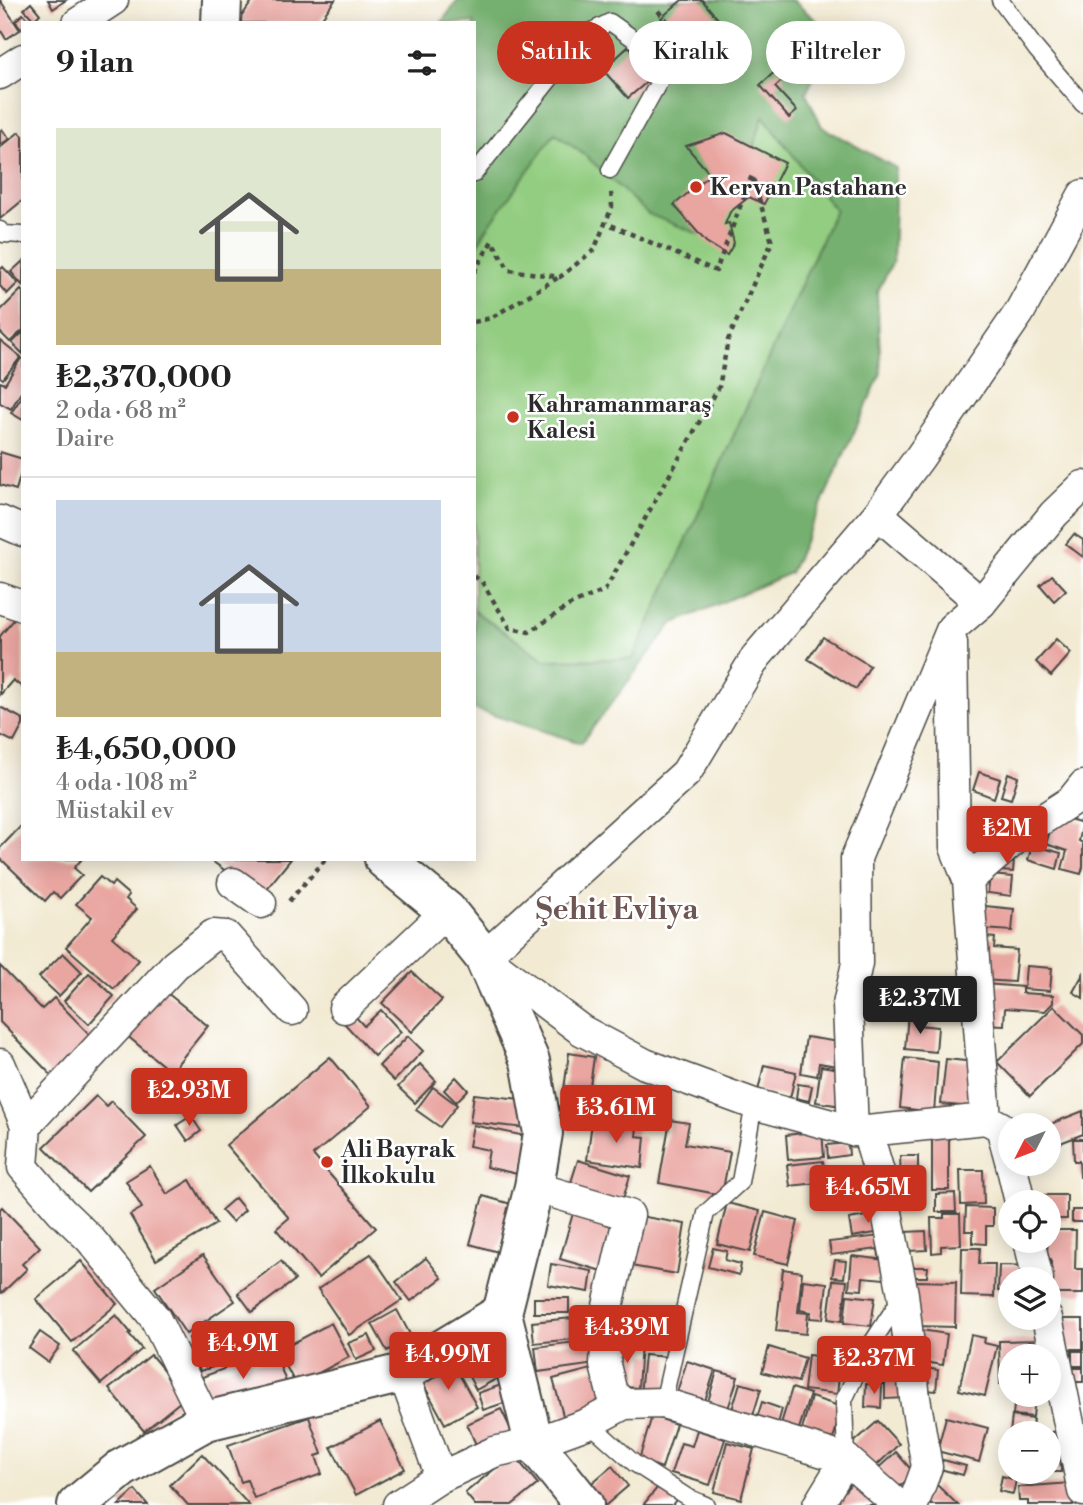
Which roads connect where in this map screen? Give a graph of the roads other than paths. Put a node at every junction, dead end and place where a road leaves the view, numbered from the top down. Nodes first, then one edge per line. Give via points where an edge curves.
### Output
1 (113, 0) edge
2 (222, 0) edge
3 (1000, 0) edge
4 (81, 21) edge
5 (221, 21) edge
6 (21, 60) edge
7 (0, 74) edge
8 (1083, 104) edge
9 (610, 170) road end
10 (476, 172) edge
11 (1083, 195) edge
12 (0, 230) edge
13 (21, 235) edge
14 (1083, 486) edge
15 (878, 514) junction
16 (0, 522) edge
17 (21, 530) edge
18 (0, 598) edge
19 (981, 603) junction
20 (21, 605) edge
21 (951, 628) junction
22 (1083, 786) edge
23 (386, 861) edge
24 (968, 880) junction
25 (233, 883) dead end
26 (261, 903) road end
27 (447, 911) junction
28 (484, 957) junction
29 (344, 1008) dead end
30 (292, 1010) dead end
31 (0, 1064) edge
32 (754, 1104) junction
33 (986, 1119) junction
34 (26, 1125) junction
35 (998, 1125) edge
36 (860, 1131) junction
37 (534, 1186) junction
38 (903, 1294) junction
39 (502, 1313) junction
40 (1049, 1330) edge
41 (403, 1373) junction
42 (663, 1403) junction
43 (624, 1404) junction
44 (206, 1421) junction
45 (589, 1423) junction
46 (534, 1443) junction
47 (846, 1459) junction
48 (441, 1477) junction
49 (1083, 1491) edge
50 (77, 1505) edge
51 (398, 1505) edge
52 (584, 1505) edge
53 (706, 1505) edge
54 (818, 1505) edge
55 (898, 1505) edge
56 (913, 1505) edge

1 - 4 street
2 - 5 street
3 - 8 lane
6 - 7 street
9 - 10 lane via 669,64 610,22 586,34
11 - 15 street via 1019,313
12 - 13 lane
14 - 19 street
15 - 19 street
15 - 28 street via 756,657 686,773
16 - 17 street
18 - 20 street
19 - 21 street
21 - 24 street via 955,847
21 - 36 street via 856,858 857,963 848,1005
22 - 24 street via 1071,801 1026,830
23 - 27 street
24 - 33 street
25 - 26 street
27 - 28 street
27 - 29 street
28 - 32 street via 581,1030 645,1064
28 - 37 street via 530,1061 543,1133
30 - 34 street via 226,936 212,935 175,965
31 - 34 street
32 - 36 street
32 - 42 lane via 740,1182 706,1213
33 - 35 street
33 - 36 street
34 - 44 street via 23,1167 155,1318
36 - 38 street via 879,1172
37 - 39 street
37 - 43 street via 629,1215 608,1306 605,1365 612,1393
38 - 47 lane via 868,1349 844,1400
38 - 56 street via 928,1467
39 - 41 street
39 - 46 street
40 - 49 street
41 - 44 street
41 - 48 street
42 - 43 street
42 - 47 street
43 - 45 street
44 - 50 street via 122,1468
45 - 46 street
45 - 53 lane via 634,1463
46 - 48 street via 494,1452
46 - 52 street
47 - 54 street
47 - 55 street
48 - 51 street

